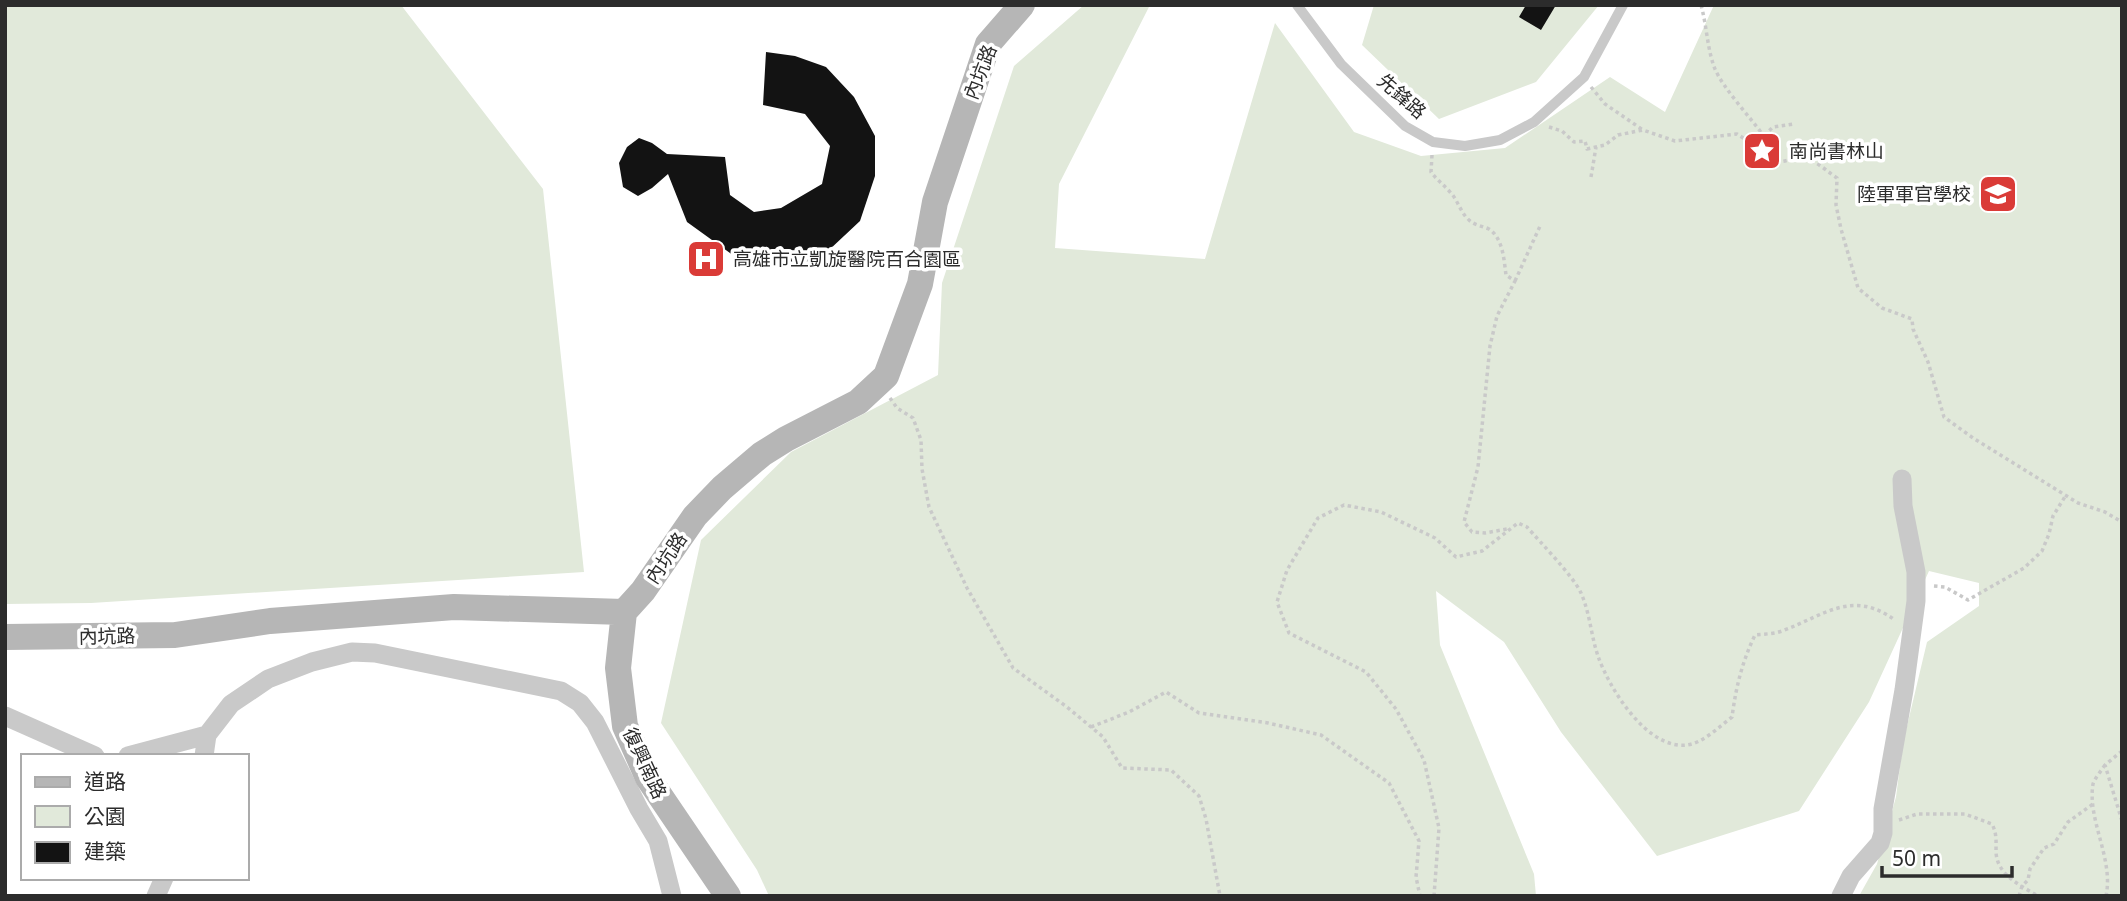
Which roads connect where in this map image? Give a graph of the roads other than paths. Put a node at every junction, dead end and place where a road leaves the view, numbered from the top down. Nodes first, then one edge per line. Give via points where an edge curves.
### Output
1 (1021, 5) edge
2 (1297, 5) edge
3 (1623, 5) edge
4 (1902, 479) dead end
5 (624, 612) junction
6 (5, 636) edge
7 (5, 716) edge
8 (207, 735) junction
9 (90, 754) edge
10 (136, 754) edge
11 (204, 754) edge
12 (163, 880) edge
13 (156, 896) edge
14 (672, 896) edge
15 (727, 896) edge
16 (1841, 896) edge

1 - 5 street, 內坑路 via 988,44 935,202 920,284 887,376 858,402 762,454 722,488 695,516
2 - 3 lane, 先鋒路 via 1341,64 1405,126 1433,142 1465,146 1500,140 1534,122 1584,77
4 - 16 street via 1916,572 1914,627 1882,809 1883,833
5 - 6 street, 內坑路 via 454,607 270,621 175,635
5 - 15 street, 復興南路 via 618,668 625,726 648,778
7 - 9 street
8 - 10 street
8 - 11 street
8 - 14 street via 231,704 268,679 352,652 561,691 580,703 596,722 658,841
12 - 13 street

